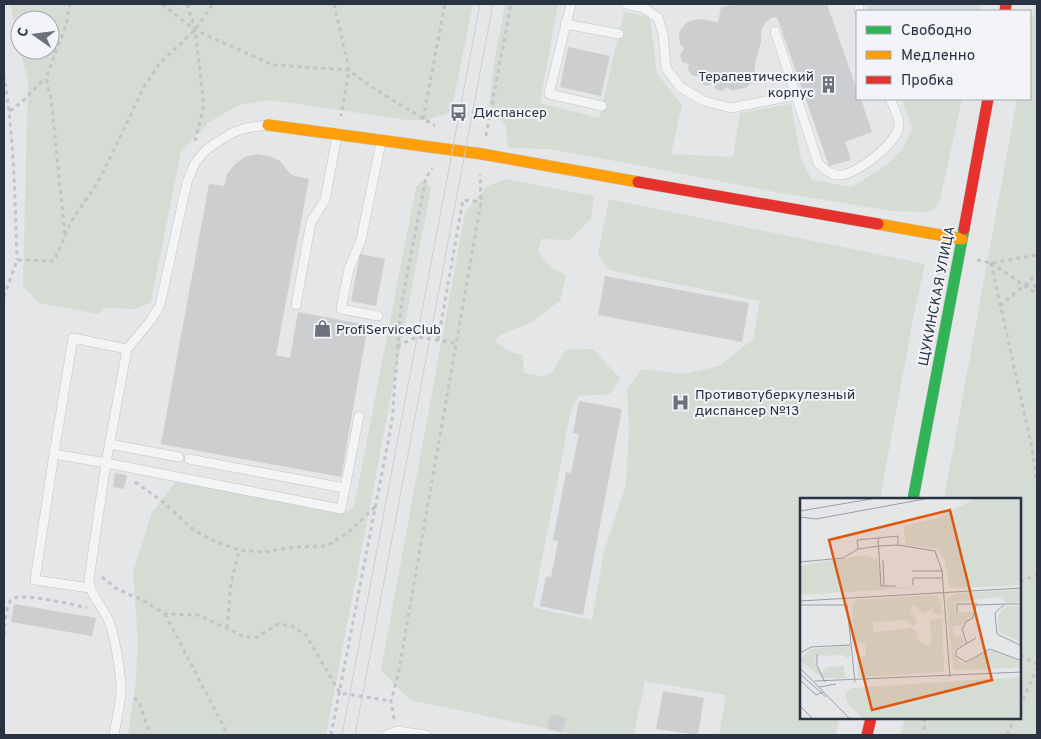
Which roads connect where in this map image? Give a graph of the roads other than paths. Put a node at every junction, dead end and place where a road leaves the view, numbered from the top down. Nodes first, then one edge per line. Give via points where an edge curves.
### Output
1 (571, 4) edge
2 (626, 4) edge
3 (565, 24) junction
4 (775, 31) dead end
5 (618, 34) dead end
6 (796, 94) junction
7 (890, 100) edge
8 (988, 100) edge
9 (602, 106) dead end
10 (268, 126) joint
11 (337, 134) junction
12 (382, 140) junction
13 (962, 239) junction
14 (296, 305) dead end
15 (378, 316) dead end
16 (127, 349) junction
17 (359, 416) dead end
18 (109, 444) junction
19 (54, 454) junction
20 (106, 463) junction
21 (344, 488) junction
22 (912, 498) edge
23 (90, 588) junction
24 (871, 719) edge
25 (114, 735) edge
26 (387, 735) edge
27 (426, 735) edge
28 (868, 735) edge

1 - 3 lane
2 - 6 lane via 644,8 658,18 666,68 680,87 704,101 732,108
3 - 5 lane
3 - 9 lane via 549,94
4 - 6 lane
6 - 7 lane via 818,162 828,173 840,176 854,172 897,134 899,124
8 - 13 street, ЩУКИНСКАЯ УЛИЦА
10 - 11 street
10 - 16 lane via 232,133 209,148 195,163 180,209 160,305
11 - 12 street
11 - 14 lane via 325,200 311,222
12 - 13 street via 482,154
12 - 15 lane via 362,240 349,269 341,310
13 - 22 street, ЩУКИНСКАЯ УЛИЦА
16 - 18 lane
16 - 19 lane via 73,338
17 - 21 lane
18 - 20 lane
18 - 21 lane
19 - 20 lane
19 - 23 lane via 35,580
20 - 21 lane via 341,509
20 - 23 lane
23 - 25 lane via 111,626 121,686
24 - 28 street
26 - 27 lane via 397,731

